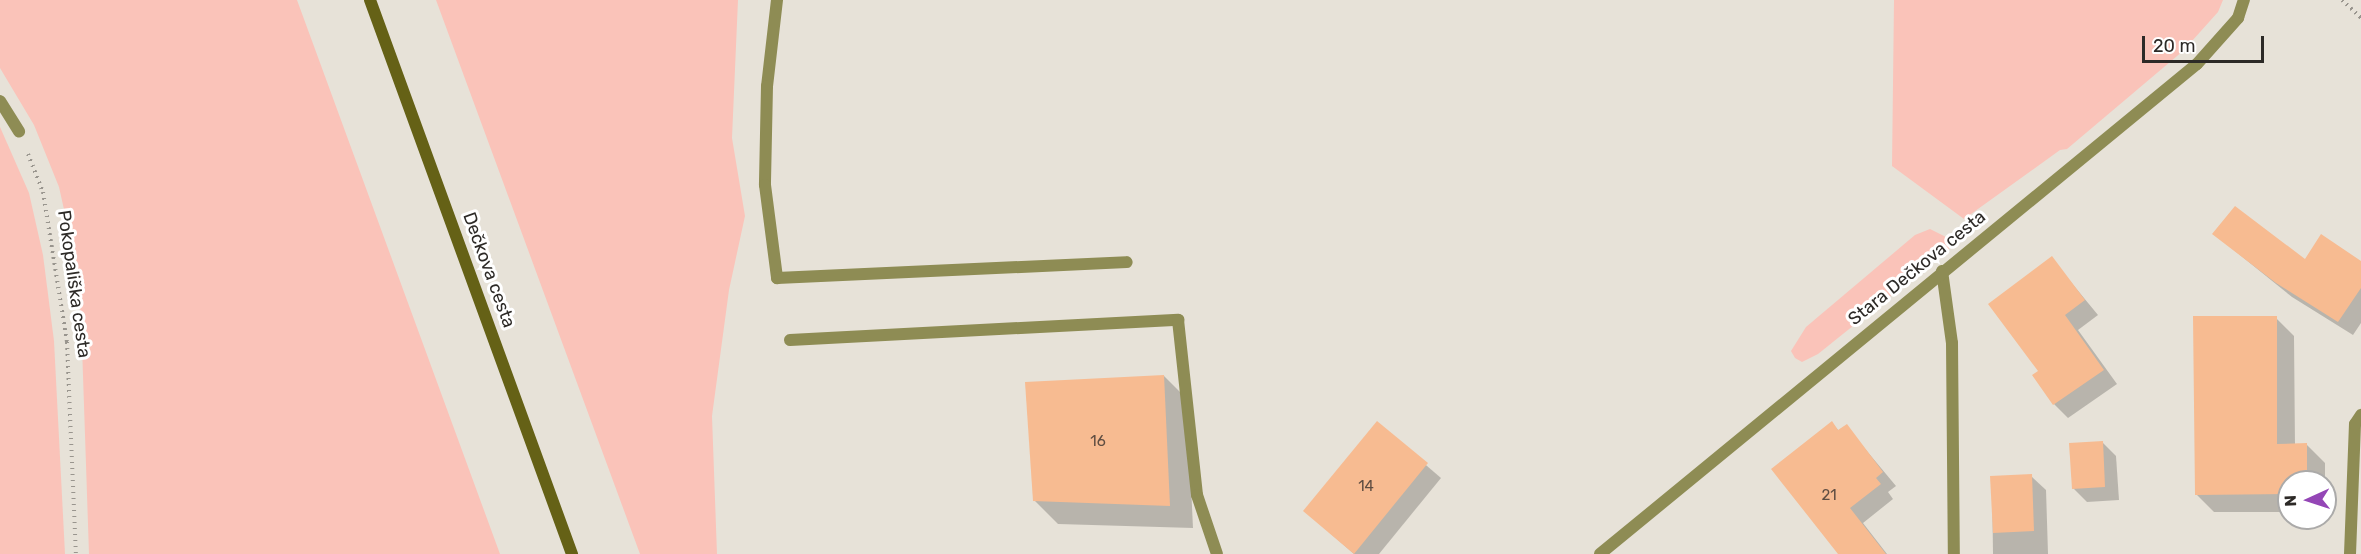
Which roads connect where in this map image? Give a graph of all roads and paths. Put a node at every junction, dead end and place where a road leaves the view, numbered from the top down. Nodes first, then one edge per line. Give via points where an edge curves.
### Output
1 (370, 0) edge
2 (777, 0) edge
3 (2244, 0) edge
4 (2342, 0) edge
5 (2361, 18) edge
6 (0, 101) edge
7 (19, 131) joint
8 (1127, 262) dead end
9 (1942, 271) junction
10 (790, 340) dead end
11 (2361, 415) edge
12 (75, 554) edge
13 (572, 554) edge
14 (1217, 554) edge
15 (1600, 554) edge
16 (1954, 554) edge
17 (2350, 554) edge

1 - 13 street, Dečkova cesta
2 - 8 street via 767,86 765,185 777,278
3 - 9 street, Stara Dečkova cesta via 2238,18 2197,64
4 - 5 path
6 - 7 street
7 - 12 path, Pokopališka cesta via 43,192 57,264 67,342
9 - 15 street, Stara Dečkova cesta
9 - 16 street via 1952,343
10 - 14 street via 1178,320 1197,495
11 - 17 street via 2355,424

